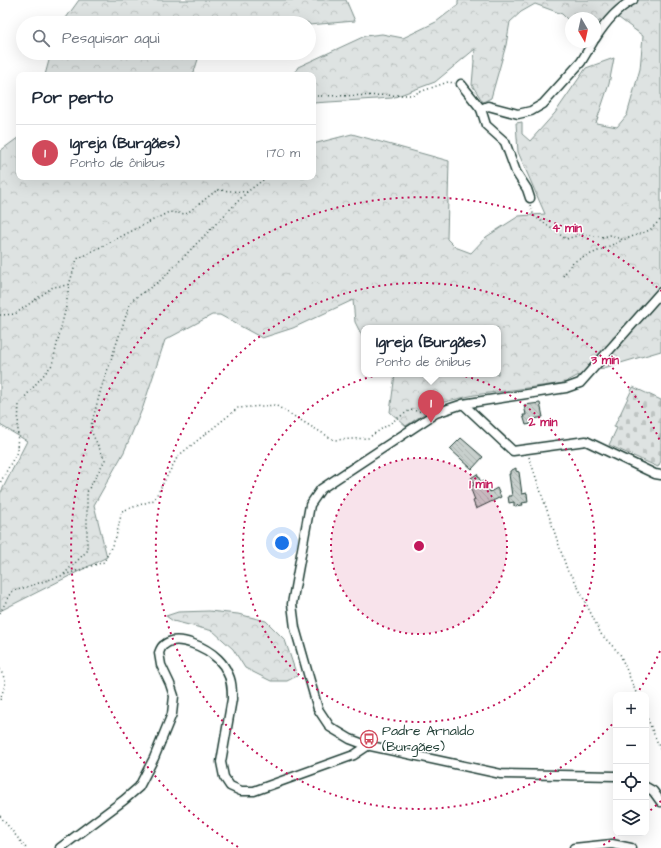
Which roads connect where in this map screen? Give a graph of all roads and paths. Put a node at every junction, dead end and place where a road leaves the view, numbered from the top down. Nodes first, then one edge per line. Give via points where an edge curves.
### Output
1 (633, 0) edge
2 (601, 30) edge
3 (590, 48) edge
4 (460, 84) joint
5 (316, 96) edge
6 (481, 109) junction
7 (263, 180) edge
8 (247, 192) junction
9 (530, 198) joint
10 (661, 219) edge
11 (623, 240) junction
12 (562, 276) dead end
13 (69, 285) junction
14 (661, 292) edge
15 (0, 315) edge
16 (463, 404) junction
17 (436, 413) junction
18 (526, 449) junction
19 (661, 475) edge
20 (0, 483) edge
21 (63, 576) junction
22 (0, 613) edge
23 (0, 669) edge
24 (636, 692) edge
25 (0, 700) edge
26 (649, 722) edge
27 (369, 745) junction
28 (661, 750) edge
29 (613, 776) edge
30 (649, 789) edge
31 (661, 802) edge
32 (0, 816) edge
33 (26, 848) edge
34 (60, 848) edge
35 (574, 848) edge
36 (631, 848) edge

1 - 2 street via 623,5
3 - 6 street via 581,62 537,108 518,114 488,106
4 - 5 path via 448,82 411,95
4 - 6 street
6 - 9 street via 486,125 504,142
7 - 8 path
8 - 13 path via 217,190 186,214 169,212 77,259
8 - 21 path via 161,280 131,301 90,429 105,460 87,492 87,551
9 - 11 path via 530,208 534,216 566,239 582,234 602,237 611,235
10 - 11 path via 650,230
11 - 12 path via 573,262
13 - 15 path via 53,287 15,314
13 - 20 path via 52,365 19,404 17,452
14 - 16 street via 580,383 566,388
16 - 17 street
16 - 18 street via 513,451
17 - 21 path via 410,410 368,438 334,440 275,405 238,408 178,456 154,500 122,511 116,537 104,562
17 - 27 street via 321,489 310,505 292,604 295,628 318,709 330,727 350,739
18 - 19 street via 586,441
18 - 24 path via 568,572 573,577 601,634 620,654
21 - 22 path via 11,592
23 - 25 path via 6,682
26 - 28 path
27 - 29 street via 501,774
27 - 34 street via 354,755 254,791 241,791 230,786 224,777 221,762 232,699 228,673 218,659 205,649 186,641 173,640 163,645 159,653 174,696 172,714 154,758 138,787
30 - 31 street
32 - 33 path
35 - 36 street via 612,844

